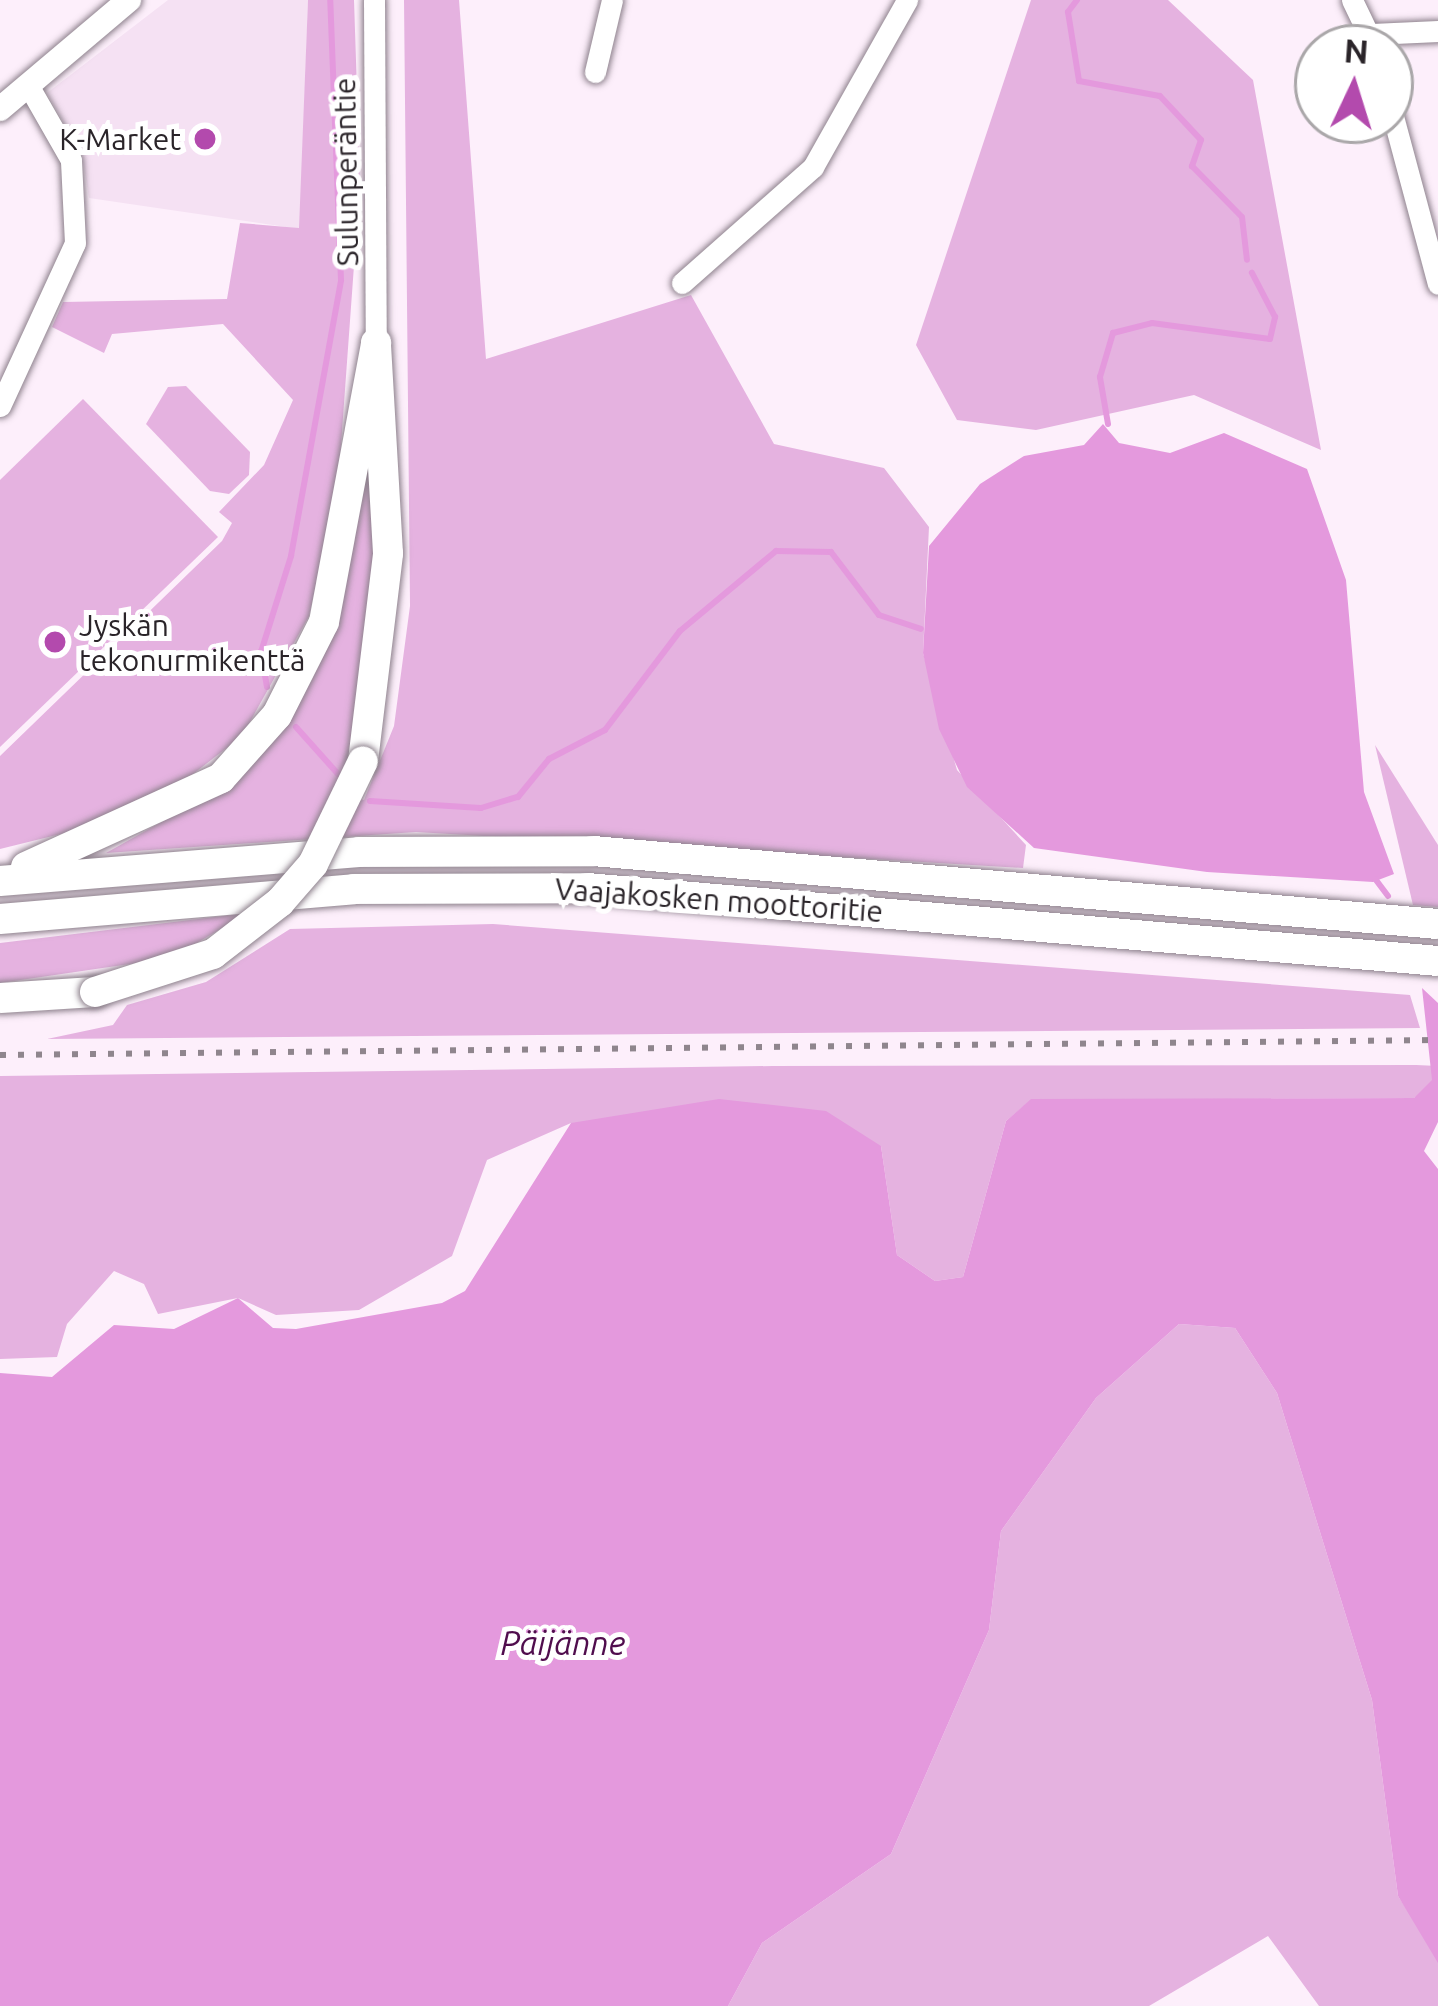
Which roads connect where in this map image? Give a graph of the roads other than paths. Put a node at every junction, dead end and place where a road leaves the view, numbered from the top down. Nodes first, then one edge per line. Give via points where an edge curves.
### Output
1 (129, 0) edge
2 (374, 0) edge
3 (612, 0) edge
4 (907, 0) edge
5 (595, 72) dead end
6 (28, 85) junction
7 (0, 109) edge
8 (1400, 144) edge
9 (682, 283) dead end
10 (1438, 284) edge
11 (376, 343) junction
12 (0, 406) edge
13 (0, 880) edge
14 (0, 920) edge
15 (1438, 924) edge
16 (1438, 961) edge
17 (0, 998) edge

1 - 6 main road
2 - 11 street, Sulunperäntie
3 - 5 street
4 - 9 street via 813,166
6 - 7 main road
6 - 12 street via 70,160 75,244
8 - 10 street
11 - 13 highway via 324,622 278,715 188,797
11 - 17 highway, bridge via 388,553 363,760 313,864 280,902 213,954 95,992
13 - 15 highway, Vaajakosken moottoritie via 359,852 593,851
14 - 16 highway, Vaajakosken moottoritie via 354,889 587,888

